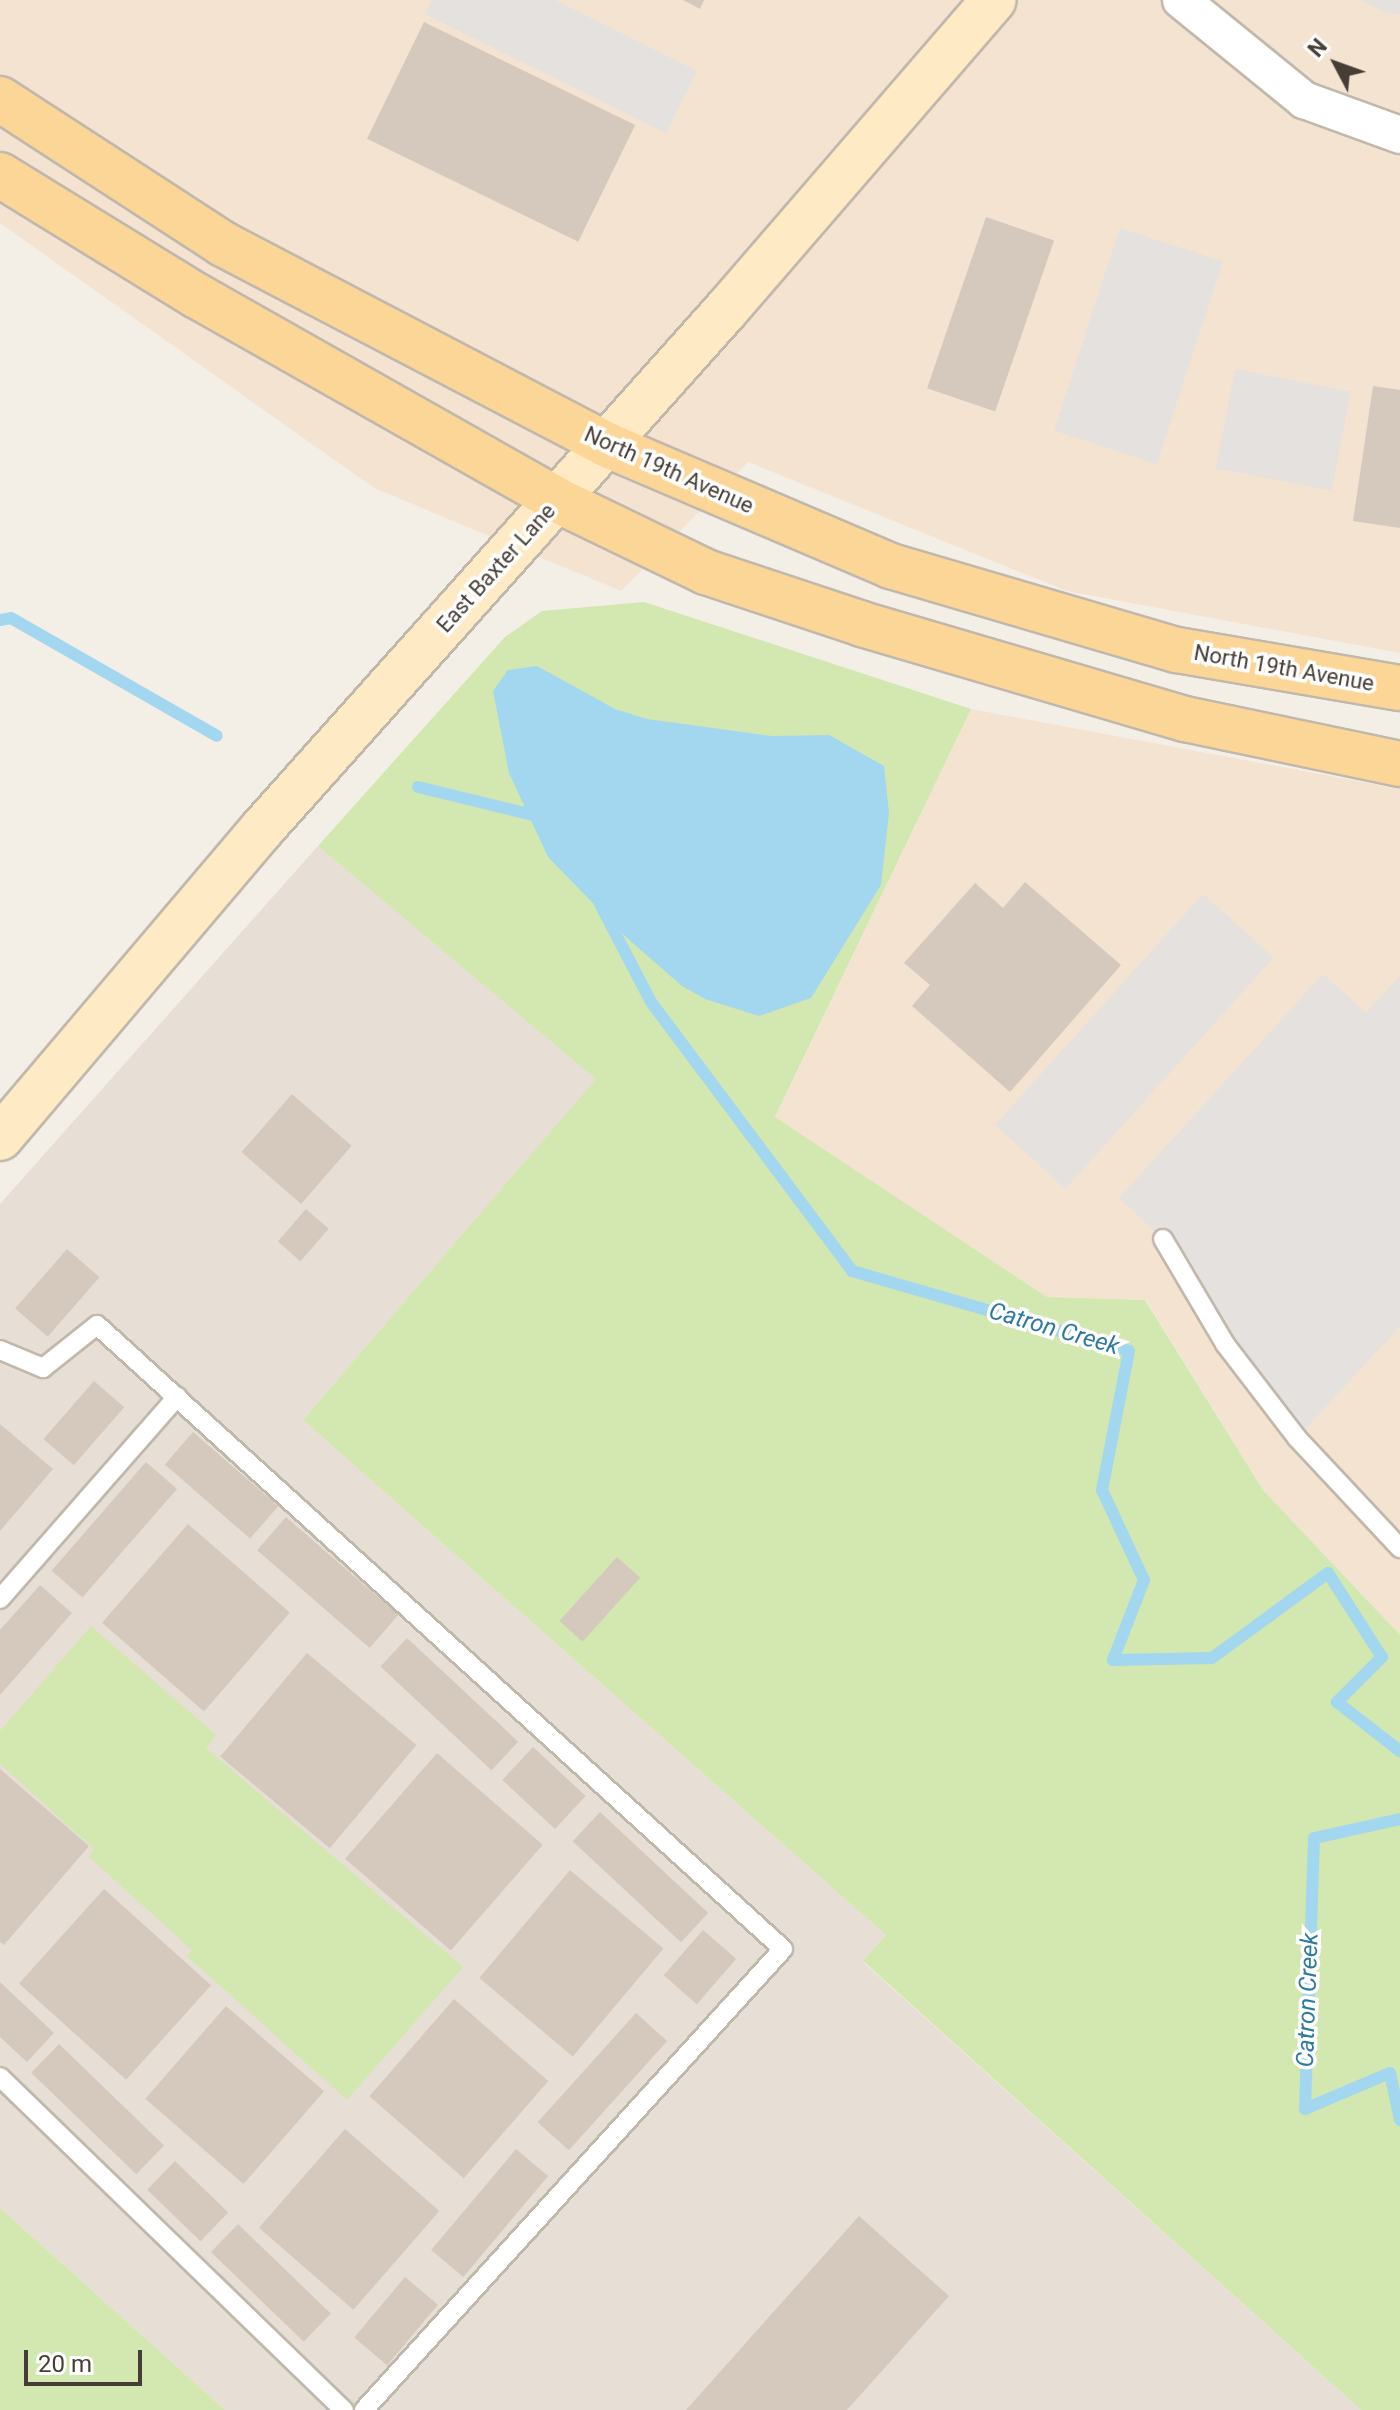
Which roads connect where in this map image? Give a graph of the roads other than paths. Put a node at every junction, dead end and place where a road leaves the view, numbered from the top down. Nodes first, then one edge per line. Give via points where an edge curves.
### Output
1 (994, 0) edge
2 (1181, 0) edge
3 (0, 99) edge
4 (1400, 135) edge
5 (0, 175) edge
6 (605, 444) junction
7 (557, 500) junction
8 (1400, 688) edge
9 (1400, 764) edge
10 (0, 1138) edge
11 (1163, 1239) dead end
12 (0, 1350) edge
13 (177, 1397) junction
14 (1400, 1548) edge
15 (0, 1599) edge
16 (0, 2077) edge
17 (344, 2410) edge
18 (364, 2410) edge

1 - 6 main road, East Baxter Lane
2 - 4 street via 1304,100
3 - 6 main road, North 19th Avenue via 223,244
5 - 7 main road via 197,296
6 - 7 main road, East Baxter Lane
6 - 8 main road, North 19th Avenue via 891,566 1177,650
7 - 9 main road via 706,572 862,624 1185,719
7 - 10 main road, East Baxter Lane via 262,829
11 - 14 lane via 1225,1344 1297,1438
12 - 13 lane via 43,1368 97,1325
13 - 15 lane
13 - 18 lane via 783,1949
16 - 17 lane

